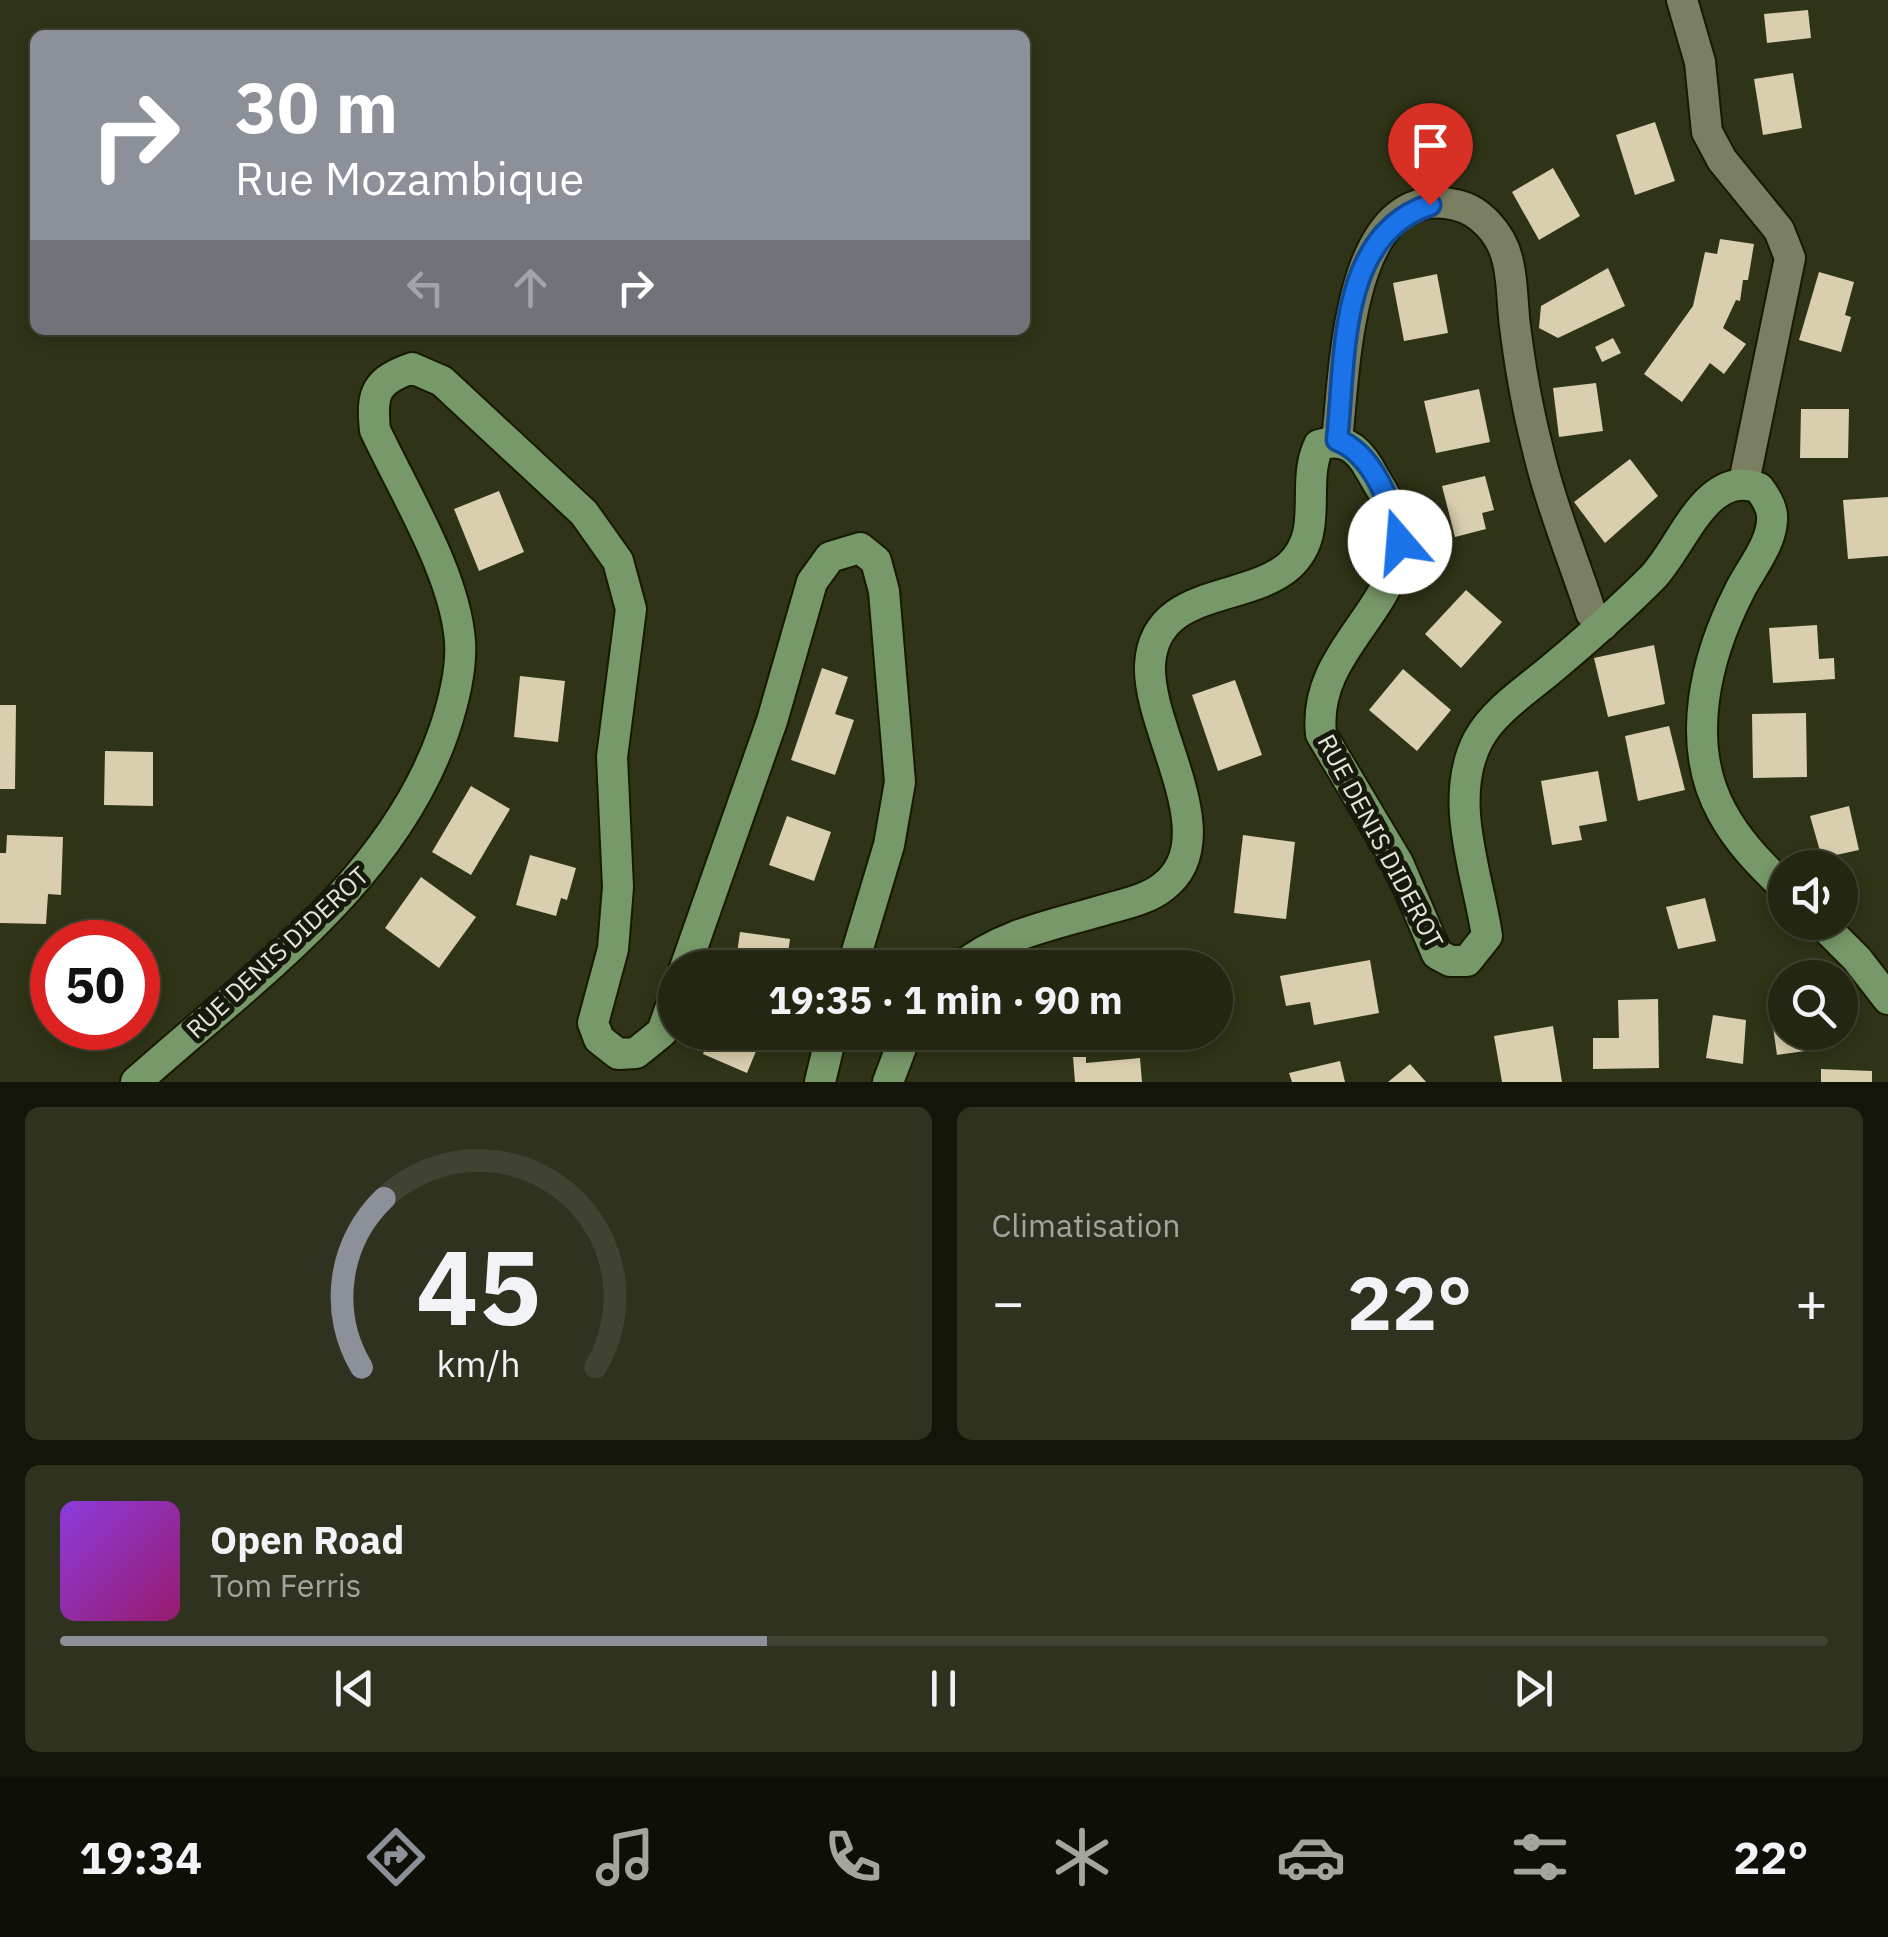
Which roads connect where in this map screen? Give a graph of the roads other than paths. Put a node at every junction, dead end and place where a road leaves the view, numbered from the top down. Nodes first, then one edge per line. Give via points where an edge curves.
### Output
1 (1682, 0) edge
2 (1337, 440) junction
3 (1744, 482) junction
4 (1602, 625) junction
5 (1768, 871) edge
6 (1838, 940) edge
7 (691, 950) edge
8 (857, 950) edge
9 (988, 950) edge
10 (1888, 1000) edge
11 (658, 1035) edge
12 (828, 1050) edge
13 (900, 1050) edge
14 (136, 1082) edge
15 (820, 1082) edge
16 (888, 1082) edge

1 - 3 street via 1700,62 1707,132 1779,230 1790,258
2 - 4 street via 1353,302 1370,250 1408,212 1452,203 1468,208 1486,222 1507,256 1537,448 1591,614
2 - 4 main road, RUE DENIS DIDEROT via 1363,458 1394,512 1400,542 1386,589 1327,676 1321,734 1398,863 1427,939 1450,962 1467,962 1486,936 1465,814 1465,779 1479,738
2 - 9 main road via 1320,446 1311,463 1309,536 1288,567 1193,604 1155,642 1153,696 1190,839 1183,864 1164,887 1135,901
3 - 4 main road, RUE DENIS DIDEROT via 1716,492 1656,574
3 - 5 main road via 1760,488 1772,517 1713,651 1702,708 1720,810
6 - 10 main road
7 - 8 main road via 772,722 812,582 830,557 860,548 876,561 884,591 900,782
11 - 14 main road, RUE DENIS DIDEROT via 636,1053 618,1054 600,1039 594,1023 613,949 618,887 612,757 631,609 618,561 570,500 442,381 412,368 386,377 372,401 375,430 450,592 460,643 453,704 428,776 383,850 343,896
12 - 15 main road
13 - 16 main road

